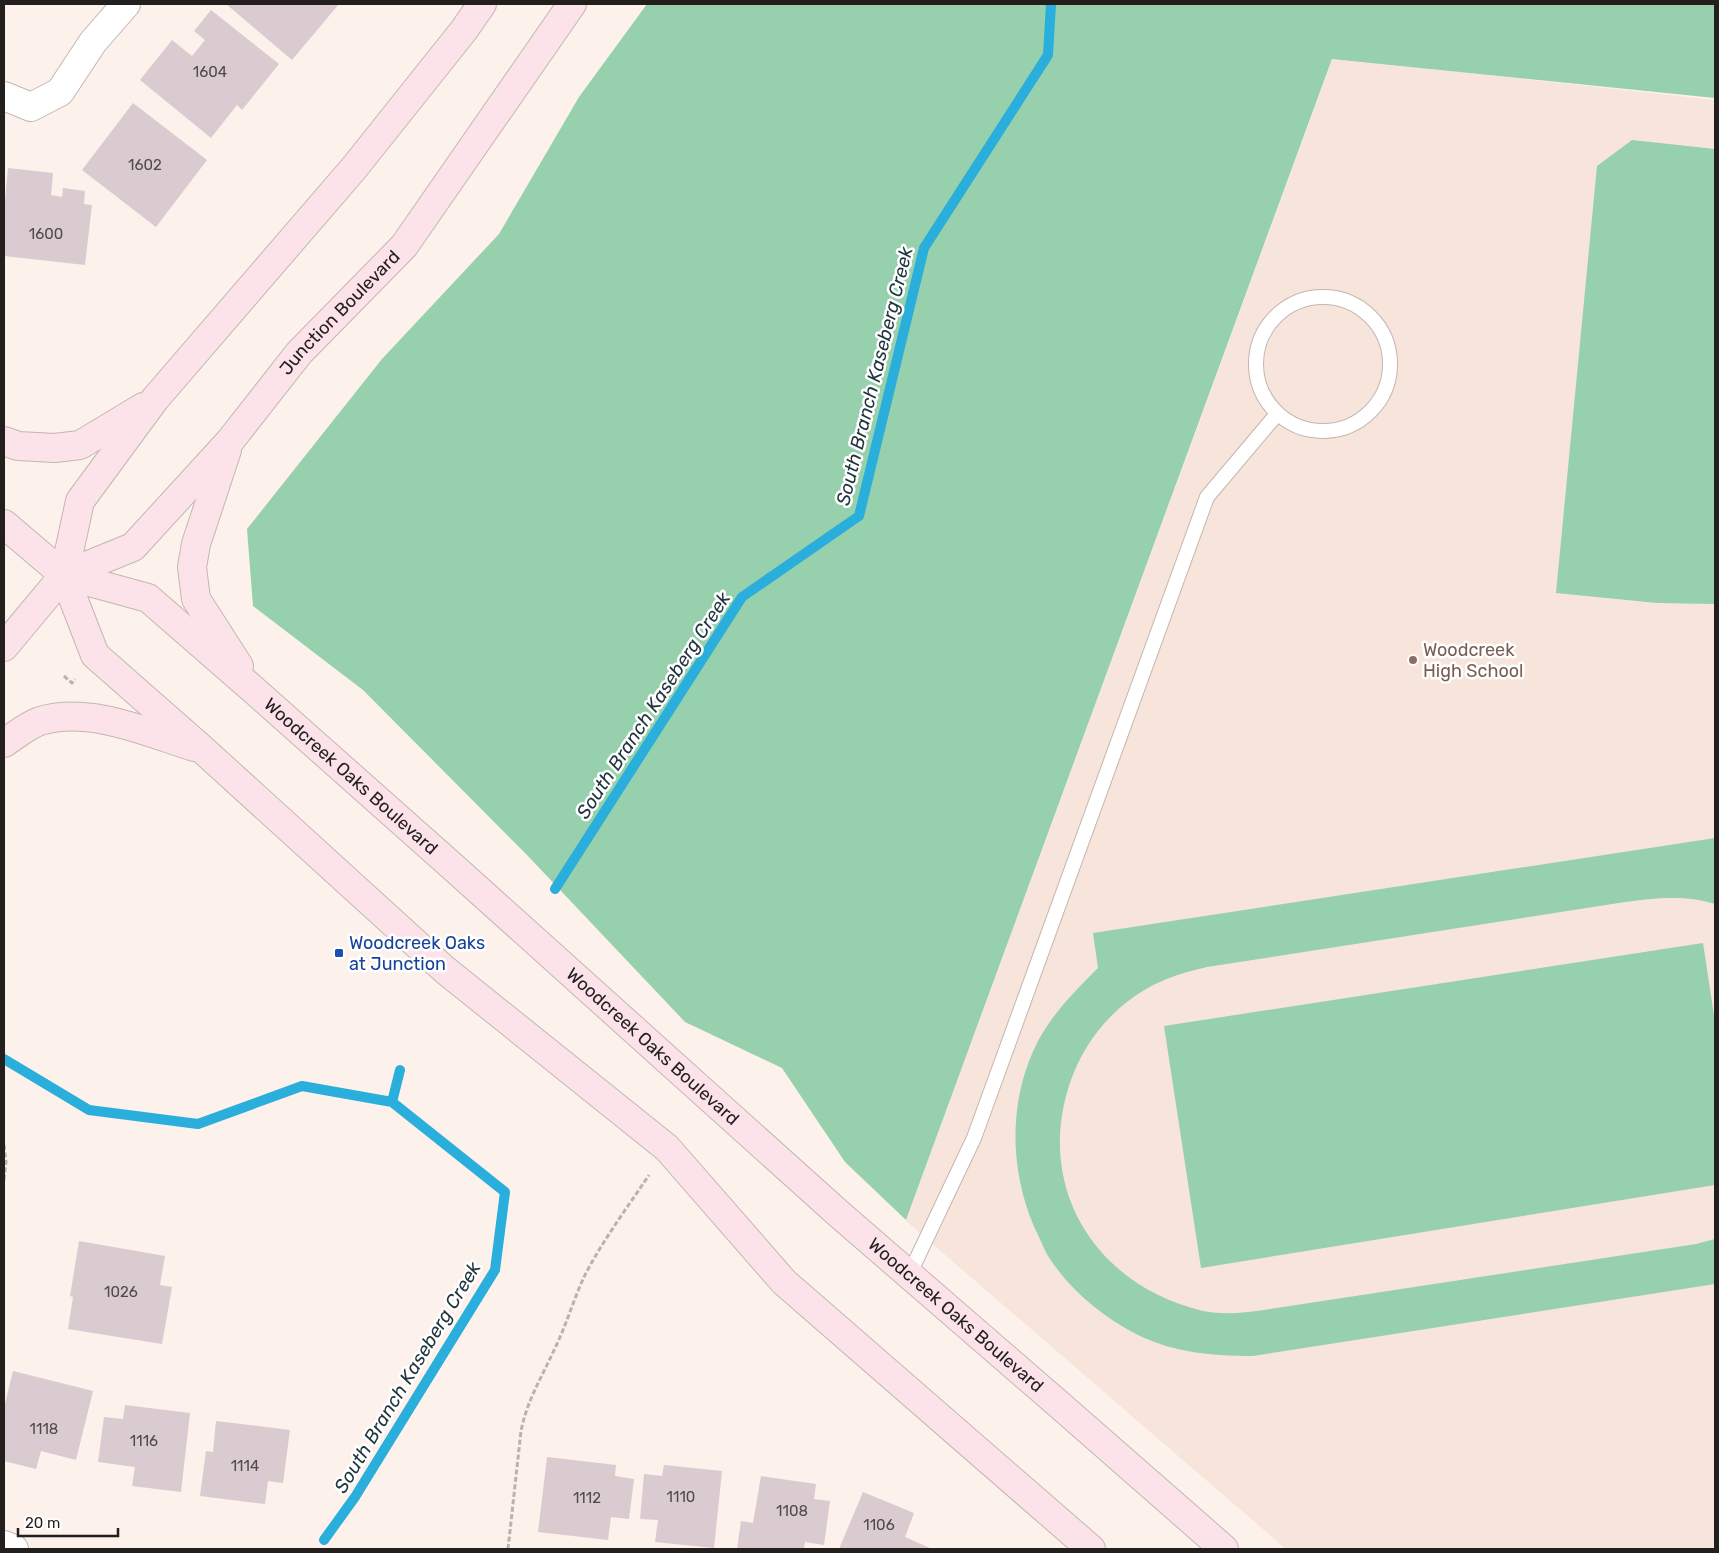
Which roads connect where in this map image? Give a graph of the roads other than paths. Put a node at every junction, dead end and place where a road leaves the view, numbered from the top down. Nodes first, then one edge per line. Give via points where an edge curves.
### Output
1 (126, 4) edge
2 (482, 4) edge
3 (572, 4) edge
4 (4, 96) edge
5 (155, 399) junction
6 (1277, 414) junction
7 (4, 441) edge
8 (230, 441) junction
9 (4, 524) edge
10 (64, 575) junction
11 (4, 648) edge
12 (256, 692) junction
13 (4, 743) edge
14 (202, 749) junction
15 (909, 1275) junction
16 (4, 1545) edge
17 (14, 1549) edge
18 (1091, 1549) edge
19 (1224, 1549) edge

1 - 4 street via 93,42 60,92 31,107
2 - 5 main road, Junction Boulevard via 354,168
3 - 8 main road, Junction Boulevard via 404,246 299,353
5 - 7 main road via 80,445 56,448 18,446
5 - 10 main road, Junction Boulevard via 80,501
6 - 6 lane via 1297,426 1319,432 1341,429 1362,419 1378,403 1387,382 1390,359 1384,337 1372,319 1356,306 1335,298 1321,297 1293,304 1276,317 1262,334 1256,355 1256,376 1264,397
6 - 15 lane via 1207,497 974,1138
8 - 10 main road, Junction Boulevard via 133,547
8 - 12 main road via 196,544 192,568 196,599
9 - 10 main road, Woodcreek Oaks Boulevard
10 - 11 main road, Junction Boulevard
10 - 12 main road, Woodcreek Oaks Boulevard via 148,598
10 - 14 main road, Woodcreek Oaks Boulevard via 95,655
12 - 15 main road, Woodcreek Oaks Boulevard
13 - 14 main road via 39,721 71,716 100,718
14 - 18 main road, Woodcreek Oaks Boulevard via 445,970 668,1148 784,1282
15 - 19 main road, Woodcreek Oaks Boulevard
16 - 17 street

